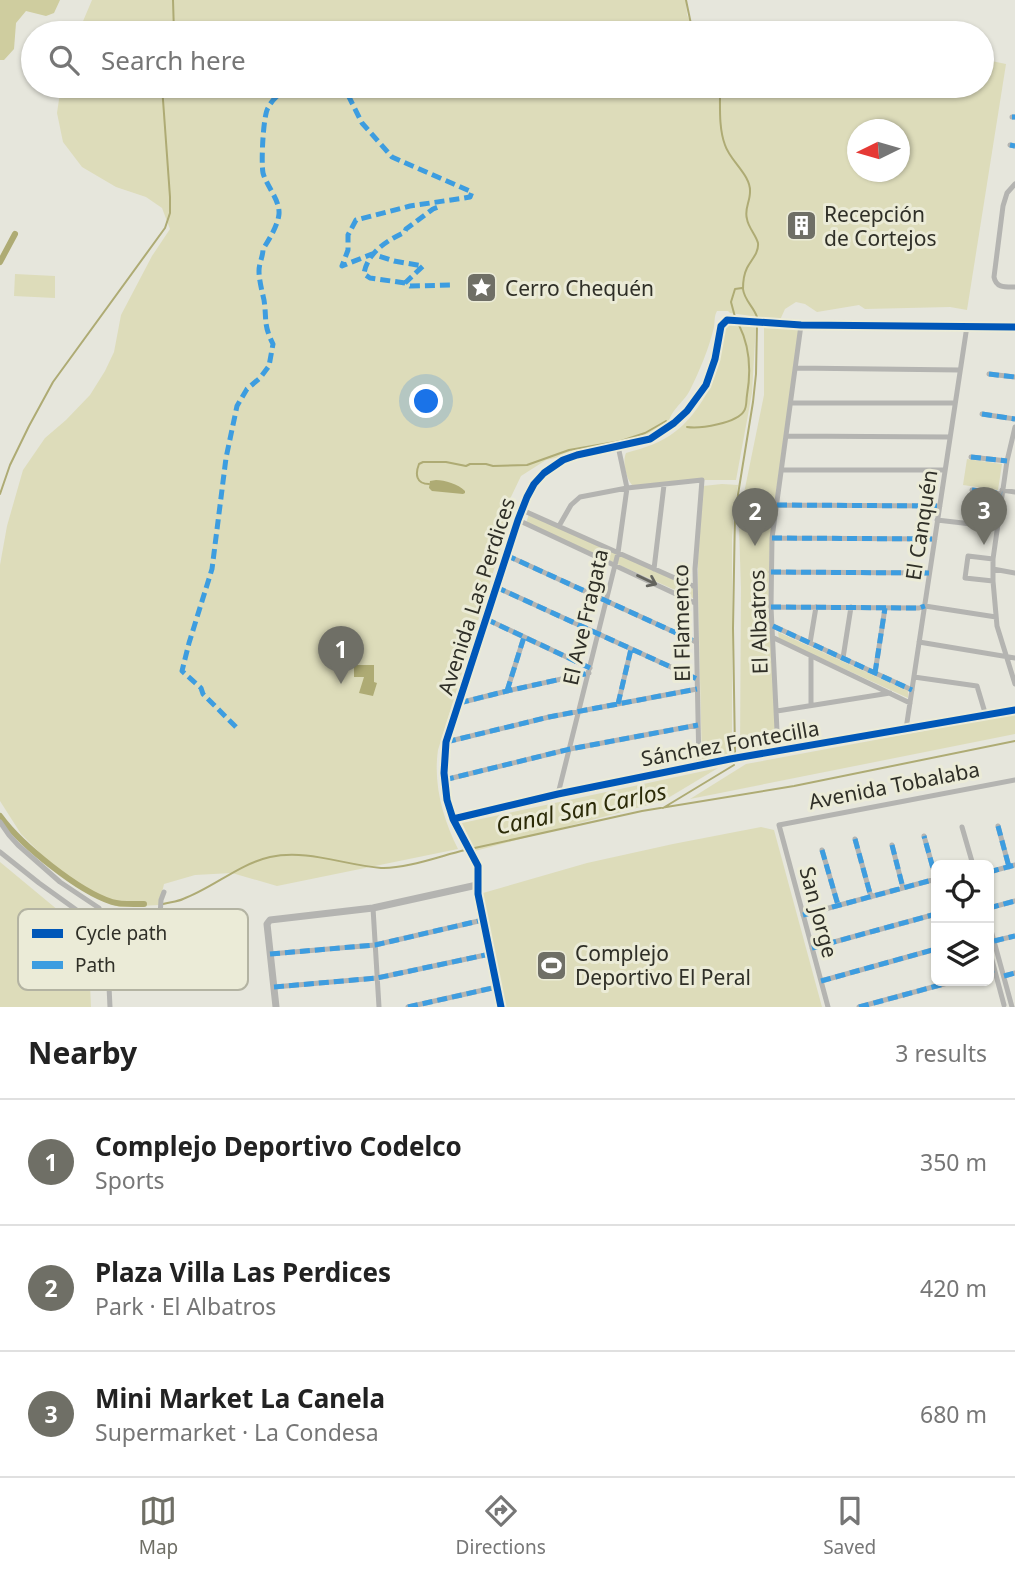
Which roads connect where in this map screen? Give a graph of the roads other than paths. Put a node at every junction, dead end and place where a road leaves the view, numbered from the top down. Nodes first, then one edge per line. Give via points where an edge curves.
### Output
1 (1014, 185) edge
2 (1015, 287) edge
3 (801, 325) junction
4 (967, 326) junction
5 (1015, 327) edge
6 (795, 368) junction
7 (960, 370) junction
8 (989, 374) dead end
9 (1015, 377) edge
10 (791, 403) junction
11 (955, 403) junction
12 (982, 414) dead end
13 (1015, 419) edge
14 (1015, 427) edge
15 (786, 436) junction
16 (950, 437) junction
17 (618, 446) junction
18 (1012, 446) edge
19 (971, 457) dead end
20 (1006, 461) junction
21 (782, 470) junction
22 (945, 470) junction
23 (664, 485) junction
24 (626, 488) junction
25 (972, 490) dead end
26 (1002, 492) junction
27 (1015, 492) edge
28 (777, 505) junction
29 (940, 506) junction
30 (522, 510) junction
31 (518, 520) junction
32 (937, 520) junction
33 (559, 526) junction
34 (997, 527) junction
35 (772, 538) junction
36 (935, 539) junction
37 (618, 553) junction
38 (506, 555) junction
39 (993, 559) junction
40 (616, 566) junction
41 (654, 569) junction
42 (993, 569) junction
43 (771, 572) junction
44 (929, 573) junction
45 (1015, 573) edge
46 (993, 581) junction
47 (496, 587) junction
48 (695, 587) junction
49 (607, 601) junction
50 (695, 603) junction
51 (925, 606) junction
52 (771, 607) junction
53 (816, 607) junction
54 (851, 607) junction
55 (886, 608) junction
56 (996, 617) junction
57 (486, 619) junction
58 (773, 626) junction
59 (598, 634) junction
60 (524, 637) junction
61 (774, 638) junction
62 (696, 642) junction
63 (919, 642) junction
64 (810, 643) junction
65 (631, 649) junction
66 (811, 656) junction
67 (1006, 656) junction
68 (843, 658) junction
69 (1015, 658) edge
70 (589, 671) junction
71 (876, 673) junction
72 (914, 677) junction
73 (697, 679) junction
74 (1015, 684) edge
75 (697, 689) junction
76 (912, 690) junction
77 (507, 691) junction
78 (890, 693) junction
79 (459, 703) junction
80 (910, 703) junction
81 (618, 704) junction
82 (811, 705) junction
83 (1015, 710) edge
84 (579, 711) junction
85 (777, 711) junction
86 (986, 716) junction
87 (698, 725) junction
88 (906, 729) junction
89 (446, 742) junction
90 (570, 749) junction
91 (778, 751) junction
92 (699, 766) junction
93 (444, 780) junction
94 (1015, 780) edge
95 (558, 794) junction
96 (453, 819) junction
97 (0, 822) edge
98 (779, 825) joint
99 (998, 826) dead end
100 (962, 827) dead end
101 (924, 836) dead end
102 (855, 839) dead end
103 (892, 845) dead end
104 (822, 850) dead end
105 (0, 852) edge
106 (972, 860) edge
107 (931, 861) edge
108 (1012, 866) edge
109 (994, 871) edge
110 (931, 880) edge
111 (477, 885) junction
112 (903, 888) junction
113 (164, 892) dead end
114 (871, 897) junction
115 (1015, 901) edge
116 (838, 905) junction
117 (994, 907) edge
118 (373, 908) junction
119 (73, 909) edge
120 (99, 909) edge
121 (160, 909) edge
122 (803, 915) junction
123 (931, 915) edge
124 (483, 920) junction
125 (1015, 936) edge
126 (994, 941) joint
127 (375, 945) junction
128 (813, 948) junction
129 (931, 950) edge
130 (270, 954) junction
131 (490, 954) junction
132 (1015, 973) edge
133 (1004, 976) junction
134 (377, 978) junction
135 (821, 981) junction
136 (994, 983) edge
137 (937, 986) edge
138 (274, 987) junction
139 (497, 987) junction
140 (1012, 1005) edge
141 (1000, 1006) edge
142 (276, 1007) edge
143 (379, 1007) edge
144 (408, 1007) edge
145 (501, 1007) edge
146 (828, 1007) edge
147 (859, 1007) edge

1 - 2 street via 1003,206 994,280 999,286
3 - 4 street
3 - 6 street, El Albatros
3 - 17 street, Avenida Las Perdices via 729,320 722,324 715,359 698,397 674,423 650,439
4 - 5 street
4 - 7 street, El Canquén
6 - 7 street
6 - 10 street, El Albatros
7 - 11 street, El Canquén
8 - 9 street
10 - 11 street
10 - 15 street, El Albatros
11 - 16 street, El Canquén
12 - 13 street
14 - 18 street
15 - 16 street
15 - 21 street, El Albatros
16 - 22 street, El Canquén
17 - 24 street, El Ave Fragata
17 - 30 street, Avenida Las Perdices via 556,464 534,484
18 - 20 street
19 - 20 street
20 - 26 street
21 - 22 street
21 - 28 street, El Albatros
22 - 29 street, El Canquén
23 - 24 street
23 - 41 street
23 - 48 street, El Flamenco via 702,481
24 - 33 street via 580,497
24 - 37 street, El Ave Fragata
25 - 26 street
26 - 27 street
26 - 34 street
28 - 29 street
28 - 35 street, El Albatros
29 - 32 street, El Canquén
30 - 31 street, Avenida Las Perdices
30 - 33 street
31 - 38 street, Avenida Las Perdices
31 - 40 street
32 - 34 street
32 - 36 street, El Canquén
33 - 37 street
34 - 39 street
35 - 36 street
35 - 43 street, El Albatros
36 - 44 street, El Canquén
37 - 40 street, El Ave Fragata
37 - 41 street
38 - 47 street, Avenida Las Perdices
38 - 49 street
39 - 42 street
39 - 46 street via 968,556 965,578
40 - 49 street, El Ave Fragata
40 -> 50 street
41 - 48 street
42 - 45 street
42 - 46 street
43 - 44 street
43 - 52 street, El Albatros
44 - 51 street, El Canquén
46 - 56 street
47 - 57 street, Avenida Las Perdices
47 - 59 street
48 - 50 street, El Flamenco
49 - 59 street, El Ave Fragata
49 - 62 street
50 - 62 street, El Flamenco
51 - 55 street
51 - 56 street
51 - 63 street, El Canquén
52 - 53 street
52 - 58 street, El Albatros
53 - 54 street
53 - 64 street
54 - 55 street
54 - 68 street
55 - 71 street
56 - 67 street
57 - 60 street
57 - 79 street, Avenida Las Perdices
58 - 61 street, El Albatros
58 - 64 street
59 - 65 street
59 - 70 street, El Ave Fragata
60 - 70 street
60 - 77 street
61 - 66 street
61 - 85 street, El Albatros
62 - 73 street, El Flamenco
63 - 67 street
63 - 72 street, El Canquén
64 - 68 street
65 - 73 street
65 - 81 street
66 - 78 street
66 - 82 street
67 - 69 street
67 - 74 street
68 - 71 street
70 - 77 street
70 - 84 street, El Ave Fragata
71 - 76 street
72 - 76 street, El Canquén
72 - 86 street via 977,686
73 - 75 street, El Flamenco
75 - 81 street
75 - 87 street, El Flamenco
76 - 80 street, El Canquén
77 - 79 street
78 - 80 street
78 - 82 street
79 - 89 street, Avenida Las Perdices
80 - 88 street, El Canquén
81 - 84 street
82 - 85 street
83 - 86 street, Sánchez Fontecilla
84 - 89 street
84 - 90 street, El Ave Fragata
85 - 91 street, El Albatros
86 - 88 street, Sánchez Fontecilla
87 - 90 street
87 - 92 street, El Flamenco
88 - 91 street, Sánchez Fontecilla
89 - 93 street, Avenida Las Perdices
90 - 93 street
90 - 95 street, El Ave Fragata
91 - 92 street, Sánchez Fontecilla
92 - 95 street, Sánchez Fontecilla
93 - 96 street, Avenida Las Perdices
94 - 98 street, Avenida Tobalaba
95 - 96 street, Sánchez Fontecilla
96 - 111 street, Avenida Las Perdices via 478,866
97 - 120 street via 18,845 60,882
98 - 122 street, San Jorge
99 - 108 street
100 - 106 street
101 - 107 street
102 - 114 street
103 - 112 street
104 - 116 street
105 - 119 street
108 - 109 street
110 - 112 street
111 - 118 street
111 - 124 street
112 - 114 street
113 - 121 street
114 - 116 street
115 - 117 street
116 - 122 street
118 - 127 street
118 - 130 street via 273,919 268,922
122 - 128 street, San Jorge
123 - 128 street
124 - 127 street
124 - 131 street
125 - 126 street
126 - 133 street
127 - 130 street
127 - 134 street
128 - 135 street, San Jorge
129 - 135 street
130 - 138 street
131 - 134 street
131 - 139 street
132 - 133 street
133 - 140 street
134 - 138 street
134 - 143 street
135 - 146 street, San Jorge
136 - 141 street
137 - 147 street
138 - 142 street
139 - 144 street
139 - 145 street
140 - 141 street

